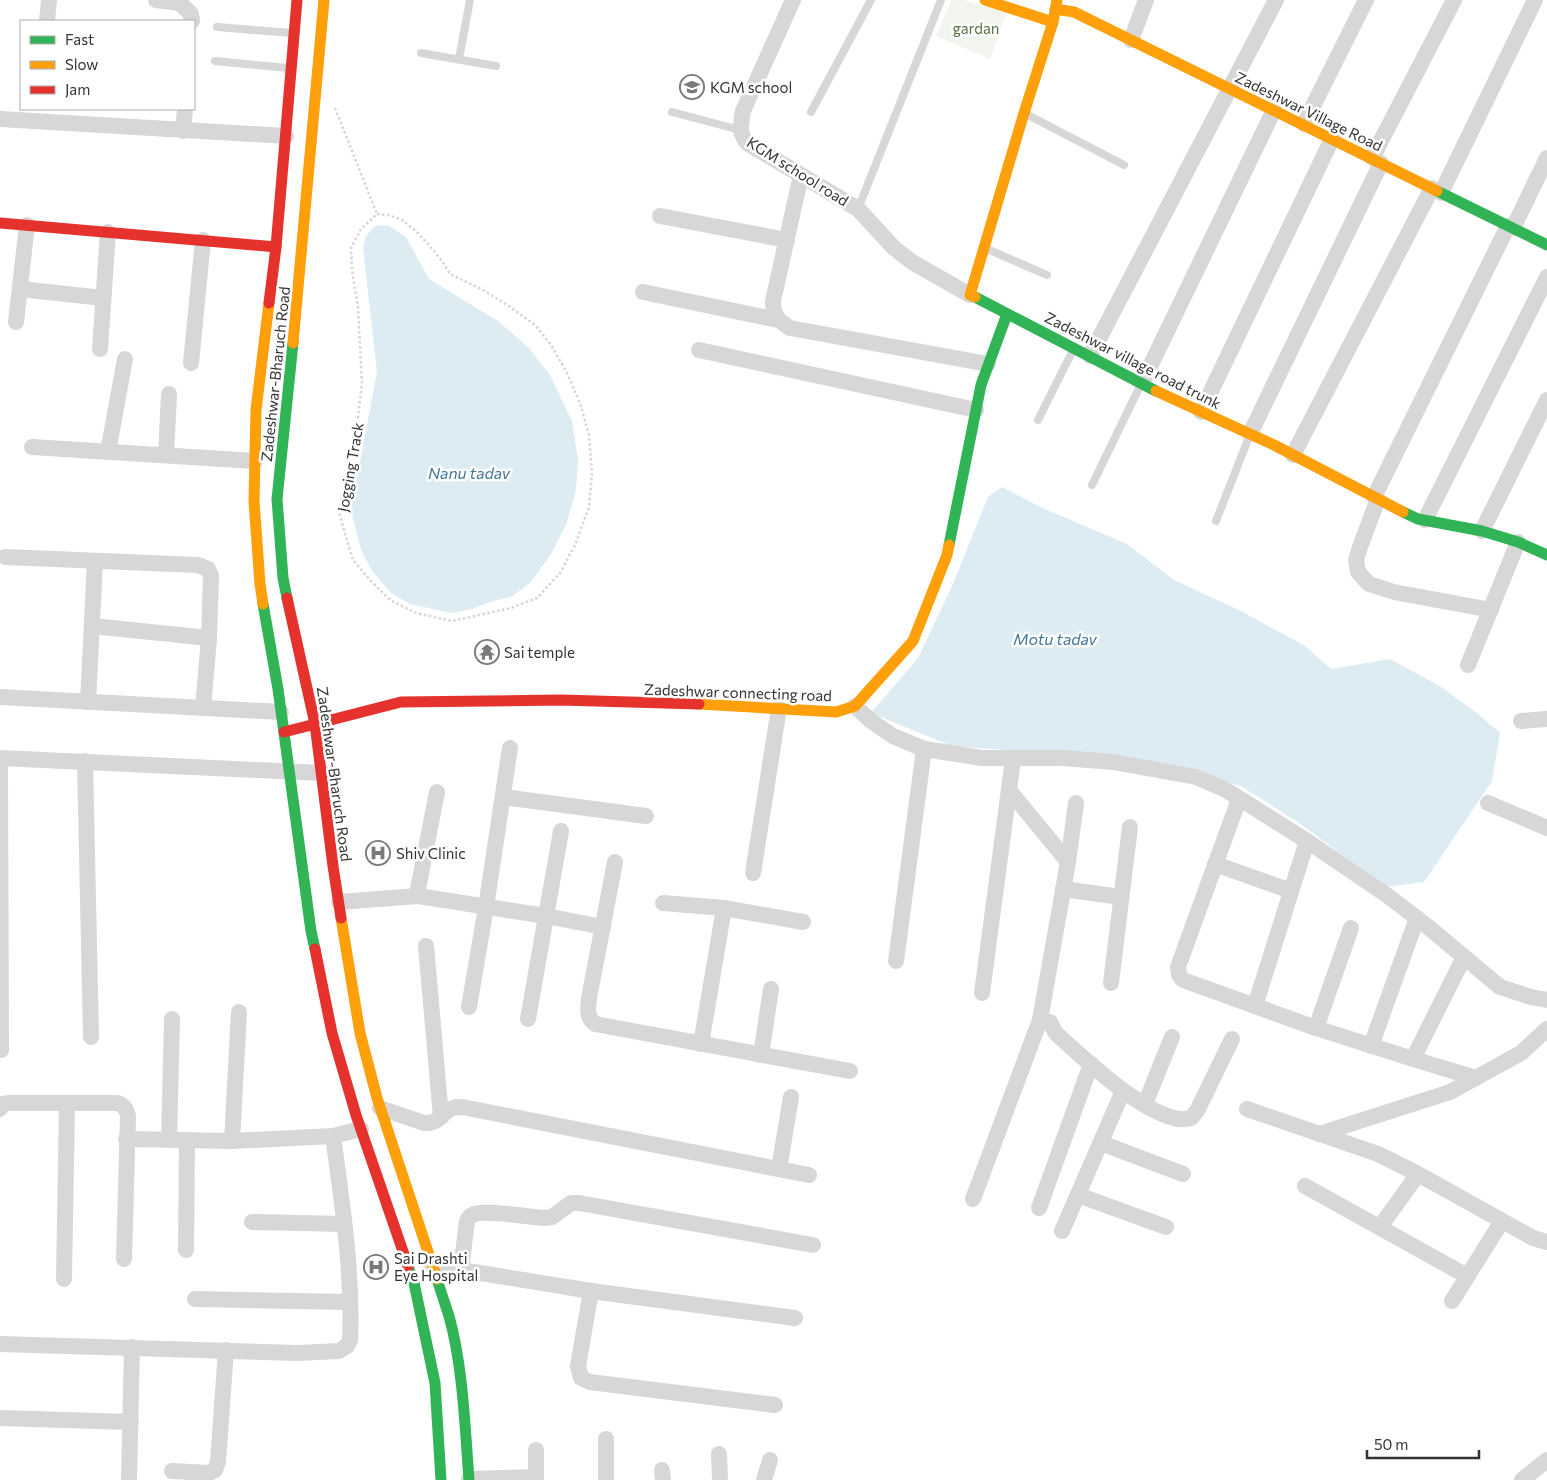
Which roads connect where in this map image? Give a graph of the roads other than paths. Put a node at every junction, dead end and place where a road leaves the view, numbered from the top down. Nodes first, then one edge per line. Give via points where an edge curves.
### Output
1 (49, 0) edge
2 (156, 0) edge
3 (297, 0) edge
4 (324, 0) edge
5 (470, 0) edge
6 (793, 0) edge
7 (872, 0) edge
8 (941, 0) edge
9 (985, 0) edge
10 (1146, 0) edge
11 (1276, 0) edge
12 (1366, 0) edge
13 (1454, 0) edge
14 (1535, 0) edge
15 (1054, 3) edge
16 (47, 20) edge
17 (192, 20) edge
18 (1053, 22) junction
19 (216, 27) dead end
20 (294, 33) junction
21 (1131, 40) junction
22 (421, 53) dead end
23 (459, 59) junction
24 (215, 61) dead end
25 (496, 66) dead end
26 (292, 68) junction
27 (1231, 89) junction
28 (185, 110) edge
29 (1274, 110) junction
30 (672, 112) dead end
31 (810, 112) dead end
32 (1024, 113) junction
33 (37, 115) edge
34 (0, 119) edge
35 (1304, 124) junction
36 (740, 130) junction
37 (183, 131) junction
38 (286, 136) junction
39 (1332, 138) junction
40 (1547, 158) edge
41 (1376, 160) junction
42 (1124, 165) dead end
43 (801, 175) junction
44 (1437, 190) junction
45 (858, 209) junction
46 (660, 216) dead end
47 (0, 223) edge
48 (28, 225) junction
49 (1510, 227) junction
50 (108, 232) junction
51 (203, 240) junction
52 (787, 240) junction
53 (1547, 245) edge
54 (276, 247) junction
55 (984, 247) junction
56 (1047, 275) dead end
57 (1547, 277) edge
58 (20, 290) junction
59 (643, 292) dead end
60 (970, 295) junction
61 (103, 298) junction
62 (1007, 314) junction
63 (778, 320) junction
64 (16, 322) dead end
65 (1074, 348) junction
66 (100, 349) dead end
67 (699, 350) dead end
68 (1090, 356) junction
69 (125, 359) dead end
70 (191, 363) dead end
71 (988, 364) junction
72 (1142, 383) junction
73 (169, 394) dead end
74 (1547, 400) edge
75 (976, 410) junction
76 (1201, 412) junction
77 (1038, 420) dead end
78 (1250, 434) junction
79 (32, 447) dead end
80 (108, 452) junction
81 (1293, 455) junction
82 (166, 456) junction
83 (255, 461) junction
84 (1092, 485) dead end
85 (1376, 498) junction
86 (1425, 520) junction
87 (1216, 521) dead end
88 (1482, 531) junction
89 (1518, 542) junction
90 (1547, 555) edge
91 (5, 557) dead end
92 (95, 561) junction
93 (1491, 610) junction
94 (92, 626) junction
95 (209, 638) junction
96 (1468, 665) dead end
97 (0, 697) edge
98 (88, 702) junction
99 (855, 706) junction
100 (204, 708) junction
101 (779, 708) junction
102 (281, 712) junction
103 (1547, 719) edge
104 (1521, 721) dead end
105 (315, 724) junction
106 (284, 732) junction
107 (510, 748) dead end
108 (924, 749) junction
109 (0, 758) edge
110 (1013, 759) junction
111 (85, 762) junction
112 (0, 767) edge
113 (289, 772) junction
114 (322, 773) junction
115 (1009, 790) junction
116 (437, 792) dead end
117 (503, 797) junction
118 (1239, 799) junction
119 (1076, 803) dead end
120 (1488, 803) dead end
121 (646, 816) dead end
122 (1130, 827) dead end
123 (1547, 828) edge
124 (561, 831) dead end
125 (1307, 841) junction
126 (615, 862) dead end
127 (1068, 862) junction
128 (1215, 864) junction
129 (753, 873) dead end
130 (1063, 890) junction
131 (1291, 892) junction
132 (418, 896) junction
133 (1121, 897) junction
134 (339, 902) junction
135 (662, 903) dead end
136 (486, 907) junction
137 (724, 908) junction
138 (546, 916) junction
139 (1417, 918) junction
140 (803, 922) dead end
141 (603, 927) junction
142 (1351, 928) dead end
143 (426, 946) dead end
144 (1464, 957) junction
145 (896, 962) dead end
146 (1111, 983) dead end
147 (772, 989) dead end
148 (982, 994) dead end
149 (1547, 1000) edge
150 (1255, 1006) junction
151 (469, 1007) dead end
152 (239, 1012) dead end
153 (172, 1019) dead end
154 (528, 1019) dead end
155 (1040, 1020) junction
156 (1316, 1028) junction
157 (1547, 1029) edge
158 (91, 1037) dead end
159 (1172, 1037) dead end
160 (1232, 1039) dead end
161 (701, 1044) junction
162 (1372, 1046) junction
163 (1, 1050) edge
164 (761, 1055) junction
165 (1413, 1059) junction
166 (1091, 1064) junction
167 (850, 1071) dead end
168 (1476, 1078) junction
169 (1123, 1091) junction
170 (791, 1096) dead end
171 (67, 1103) junction
172 (1145, 1104) junction
173 (0, 1108) edge
174 (380, 1108) junction
175 (1247, 1108) dead end
176 (442, 1117) junction
177 (361, 1130) junction
178 (1319, 1134) junction
179 (333, 1136) junction
180 (126, 1139) junction
181 (169, 1140) junction
182 (187, 1140) junction
183 (232, 1141) junction
184 (1100, 1143) junction
185 (779, 1169) junction
186 (1183, 1174) dead end
187 (1418, 1174) junction
188 (809, 1175) dead end
189 (1304, 1186) dead end
190 (1078, 1195) junction
191 (973, 1199) dead end
192 (1039, 1208) dead end
193 (1502, 1221) junction
194 (252, 1222) dead end
195 (344, 1224) junction
196 (1166, 1227) dead end
197 (1380, 1228) junction
198 (1062, 1231) dead end
199 (1547, 1242) edge
200 (813, 1245) dead end
201 (186, 1250) dead end
202 (124, 1259) dead end
203 (431, 1265) junction
204 (461, 1270) junction
205 (1467, 1276) junction
206 (64, 1279) dead end
207 (591, 1291) junction
208 (195, 1300) dead end
209 (1452, 1301) dead end
210 (350, 1302) junction
211 (795, 1318) dead end
212 (0, 1344) edge
213 (132, 1347) junction
214 (226, 1350) junction
215 (775, 1406) dead end
216 (0, 1418) edge
217 (130, 1422) junction
218 (606, 1439) dead end
219 (536, 1450) dead end
220 (719, 1454) dead end
221 (770, 1460) dead end
222 (1547, 1460) edge
223 (454, 1462) junction
224 (172, 1471) dead end
225 (469, 1479) edge
226 (536, 1479) edge
227 (129, 1480) edge
228 (441, 1480) edge
229 (606, 1480) edge
230 (720, 1480) edge
231 (764, 1480) edge
232 (1522, 1480) edge

1 - 16 street
2 - 17 street via 180,3 191,14
3 - 20 main road, Zadeshwar-Bharuch Road
4 - 105 main road, Zadeshwar-Bharuch Road via 278,499 283,578
5 - 23 lane
6 - 36 street, KGM school road via 743,111
7 - 31 lane
8 - 45 lane
9 - 18 main road
10 - 21 street
11 - 27 street
12 - 35 street
13 - 41 street
14 - 44 street
15 - 18 main road
15 - 21 main road, Zadeshwar Village Road
18 - 32 main road
19 - 20 lane
20 - 26 main road, Zadeshwar-Bharuch Road
21 - 27 main road, Zadeshwar Village Road
22 - 23 lane
23 - 25 lane
24 - 26 lane
26 - 38 main road, Zadeshwar-Bharuch Road
27 - 29 main road, Zadeshwar Village Road
27 - 68 street
28 - 37 street
29 - 35 main road, Zadeshwar Village Road
29 - 72 street
30 - 36 lane
32 - 42 lane
32 - 55 main road
33 - 34 street
33 - 37 street
35 - 39 main road, Zadeshwar Village Road
36 - 43 street, KGM school road via 748,143
37 - 38 street
38 - 54 main road, Zadeshwar-Bharuch Road
39 - 41 main road, Zadeshwar Village Road
39 - 76 street
40 - 49 street
41 - 44 main road, Zadeshwar Village Road
41 - 78 street
43 - 45 street, KGM school road
43 - 52 street
44 - 49 main road, Zadeshwar Village Road
44 - 81 street
45 - 60 street, KGM school road via 894,248 912,262
46 - 52 street
47 - 48 main road
48 - 50 main road
48 - 58 street
49 - 53 main road, Zadeshwar Village Road
49 - 85 street
50 - 51 main road
50 - 61 street
51 - 54 main road
51 - 70 street
52 - 63 street via 773,301
54 - 83 main road, Zadeshwar-Bharuch Road via 256,410
55 - 56 lane
55 - 60 main road
57 - 86 street
58 - 61 street
58 - 64 street
59 - 63 street
60 - 62 main road, Zadeshwar village road trunk
61 - 66 street
62 - 65 main road, Zadeshwar village road trunk
62 - 71 main road
63 - 71 street via 790,328
65 - 68 main road, Zadeshwar village road trunk
65 - 77 lane
67 - 75 street
68 - 72 main road, Zadeshwar village road trunk
69 - 80 street
71 - 75 main road
72 - 76 main road, Zadeshwar village road trunk
72 - 84 lane
73 - 82 street
74 - 88 street
75 - 99 main road via 947,556 913,640
76 - 78 main road, Zadeshwar village road trunk
78 - 81 main road, Zadeshwar village road trunk
78 - 87 lane
79 - 80 street
80 - 82 street
81 - 85 main road, Zadeshwar village road trunk
82 - 83 street
83 - 102 main road, Zadeshwar-Bharuch Road via 254,501 260,584
85 - 86 main road, Zadeshwar village road trunk
85 - 93 street via 1356,560 1358,572 1369,584 1394,592
86 - 88 main road, Zadeshwar village road trunk
88 - 89 main road, Zadeshwar village road trunk
89 - 90 main road, Zadeshwar village road trunk
89 - 93 street
91 - 92 street
92 - 94 street
92 - 95 street via 208,568 211,576
93 - 96 street
94 - 95 street
94 - 98 street
95 - 100 street
97 - 98 street
98 - 100 street
99 - 101 main road, Zadeshwar connecting road via 836,712
99 - 108 street via 871,722 893,736
100 - 102 street
101 - 105 main road, Zadeshwar connecting road via 560,700 401,702
101 - 129 street
102 - 106 main road, Zadeshwar-Bharuch Road
103 - 104 street
105 - 106 main road, Zadeshwar connecting road
105 - 114 main road, Zadeshwar-Bharuch Road
106 - 113 main road, Zadeshwar-Bharuch Road
107 - 117 street
108 - 110 street
108 - 145 street
109 - 111 street
110 - 115 street
110 - 118 street via 1073,758 1171,771 1196,777
111 - 113 street
111 - 158 street
112 - 163 street
113 - 114 street
113 - 177 main road, Zadeshwar-Bharuch Road via 311,931 332,1033
114 - 134 main road, Zadeshwar-Bharuch Road
115 - 127 street
115 - 148 street
116 - 132 street
117 - 121 street
117 - 136 street
118 - 125 street
118 - 128 street
119 - 127 street
120 - 123 street
122 - 133 street
124 - 138 street
125 - 131 street
125 - 139 street
126 - 141 street
127 - 130 street
128 - 131 street
128 - 150 street via 1178,967 1179,975 1183,980
130 - 133 street
130 - 155 street
131 - 150 street
132 - 134 street
132 - 136 street
133 - 146 street
134 - 174 main road, Zadeshwar-Bharuch Road via 360,1033
135 - 137 street
136 - 138 street
136 - 151 street
137 - 140 street
137 - 161 street
138 - 141 street
138 - 154 street
139 - 144 street
139 - 162 street
141 - 161 street via 589,998 590,1020 595,1024
142 - 156 street
143 - 176 street
144 - 149 street via 1500,987
144 - 165 street
147 - 164 street
150 - 156 street
152 - 183 street
153 - 181 street
155 - 166 street via 1050,1022 1055,1032
155 - 191 street
156 - 162 street
157 - 168 street via 1521,1053
159 - 172 street
160 - 172 street via 1191,1118 1181,1120
161 - 164 street
162 - 165 street
164 - 167 street
165 - 168 street
166 - 169 street
166 - 192 street
168 - 178 street via 1450,1092
169 - 172 street
169 - 184 street
170 - 185 street
171 - 173 street via 8,1103
171 - 180 street via 123,1105 128,1116
171 - 206 street
174 - 176 street via 424,1123
174 - 203 main road, Zadeshwar-Bharuch Road
175 - 178 street
176 - 185 street via 453,1108 462,1107
177 - 179 street
177 - 223 main road, Zadeshwar-Bharuch Road via 414,1283
178 - 187 street via 1378,1154
179 - 183 street
179 - 195 street
180 - 181 street
180 - 202 street
181 - 182 street
182 - 183 street
182 - 201 street
184 - 186 street
184 - 190 street
185 - 188 street
187 - 193 street
187 - 197 street
189 - 197 street
190 - 196 street
190 - 198 street
193 - 199 street
193 - 205 street
194 - 195 street
195 - 210 street
197 - 205 street
200 - 204 street via 571,1203 552,1217 488,1213 470,1216 466,1221
203 - 204 street
203 - 223 main road, Zadeshwar-Bharuch Road via 449,1317 463,1395
204 - 207 street
205 - 209 street
207 - 211 street
207 - 215 street via 578,1366 581,1378 590,1382
208 - 210 street
210 - 214 street via 350,1340 339,1351
212 - 213 street
213 - 214 street
213 - 217 street
214 - 224 street via 215,1470 209,1473
216 - 217 street
217 - 227 street
218 - 229 street
219 - 226 street
220 - 230 street
221 - 231 street
222 - 232 street
223 - 225 main road, Zadeshwar-Bharuch Road
223 - 228 main road, Zadeshwar-Bharuch Road
225 - 226 street

